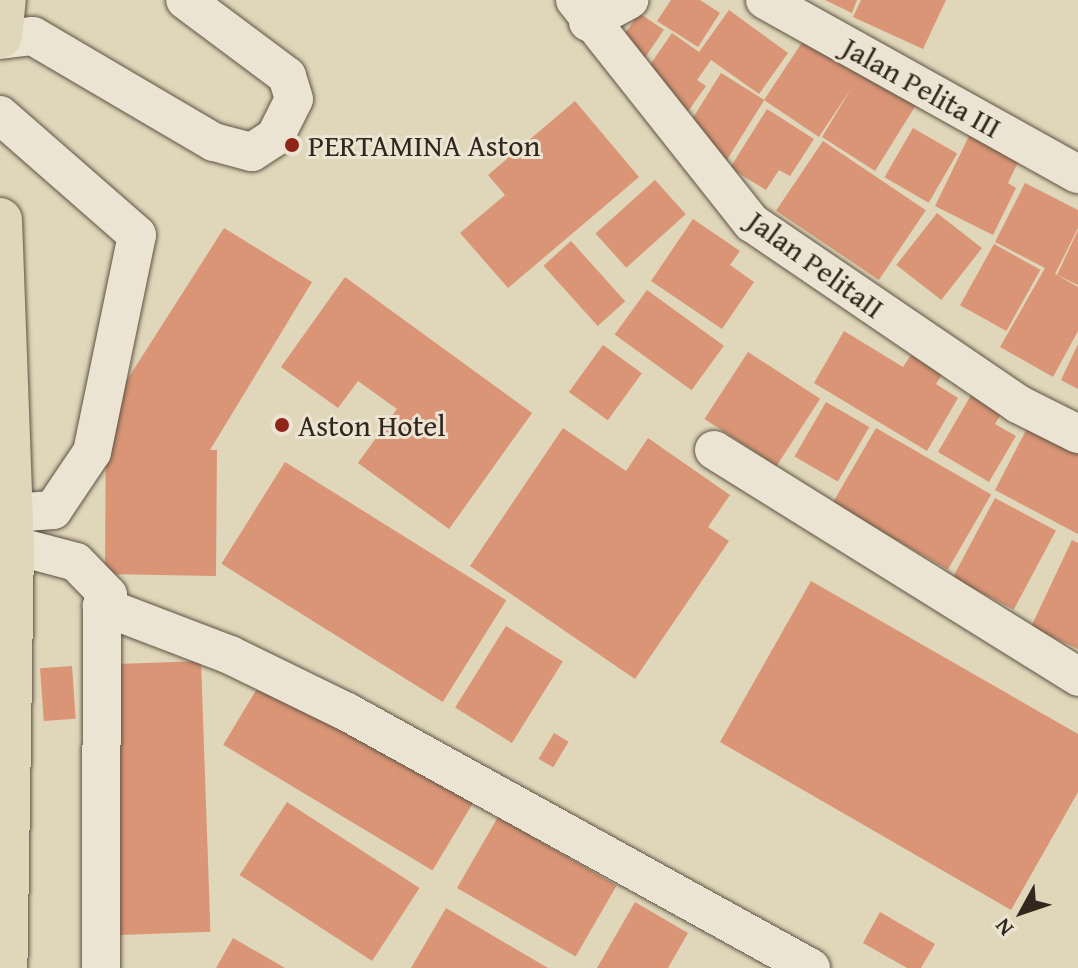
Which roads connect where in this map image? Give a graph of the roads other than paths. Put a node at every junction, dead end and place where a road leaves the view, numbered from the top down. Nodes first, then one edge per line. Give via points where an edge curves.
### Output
1 (4, 0) edge
2 (185, 0) edge
3 (629, 0) edge
4 (765, 0) edge
5 (581, 11) edge
6 (0, 38) edge
7 (0, 115) edge
8 (1078, 174) edge
9 (0, 220) edge
10 (1078, 434) edge
11 (714, 450) dead end
12 (11, 529) junction
13 (102, 606) junction
14 (1078, 677) edge
15 (4, 769) edge
16 (5, 968) edge
17 (101, 968) edge
18 (811, 968) edge

1 - 6 main road
2 - 6 street via 287,76 294,99 275,137 252,152 214,142 33,36
3 - 5 street
4 - 8 street, Jalan Pelita III
5 - 10 street, Jalan PelitaII via 752,223 1018,404
7 - 12 street via 137,235 92,452 53,510
9 - 12 main road
11 - 14 street
12 - 13 street via 76,562 108,595
12 - 15 main road
13 - 17 street
13 - 18 street via 230,655 347,712
15 - 16 main road

